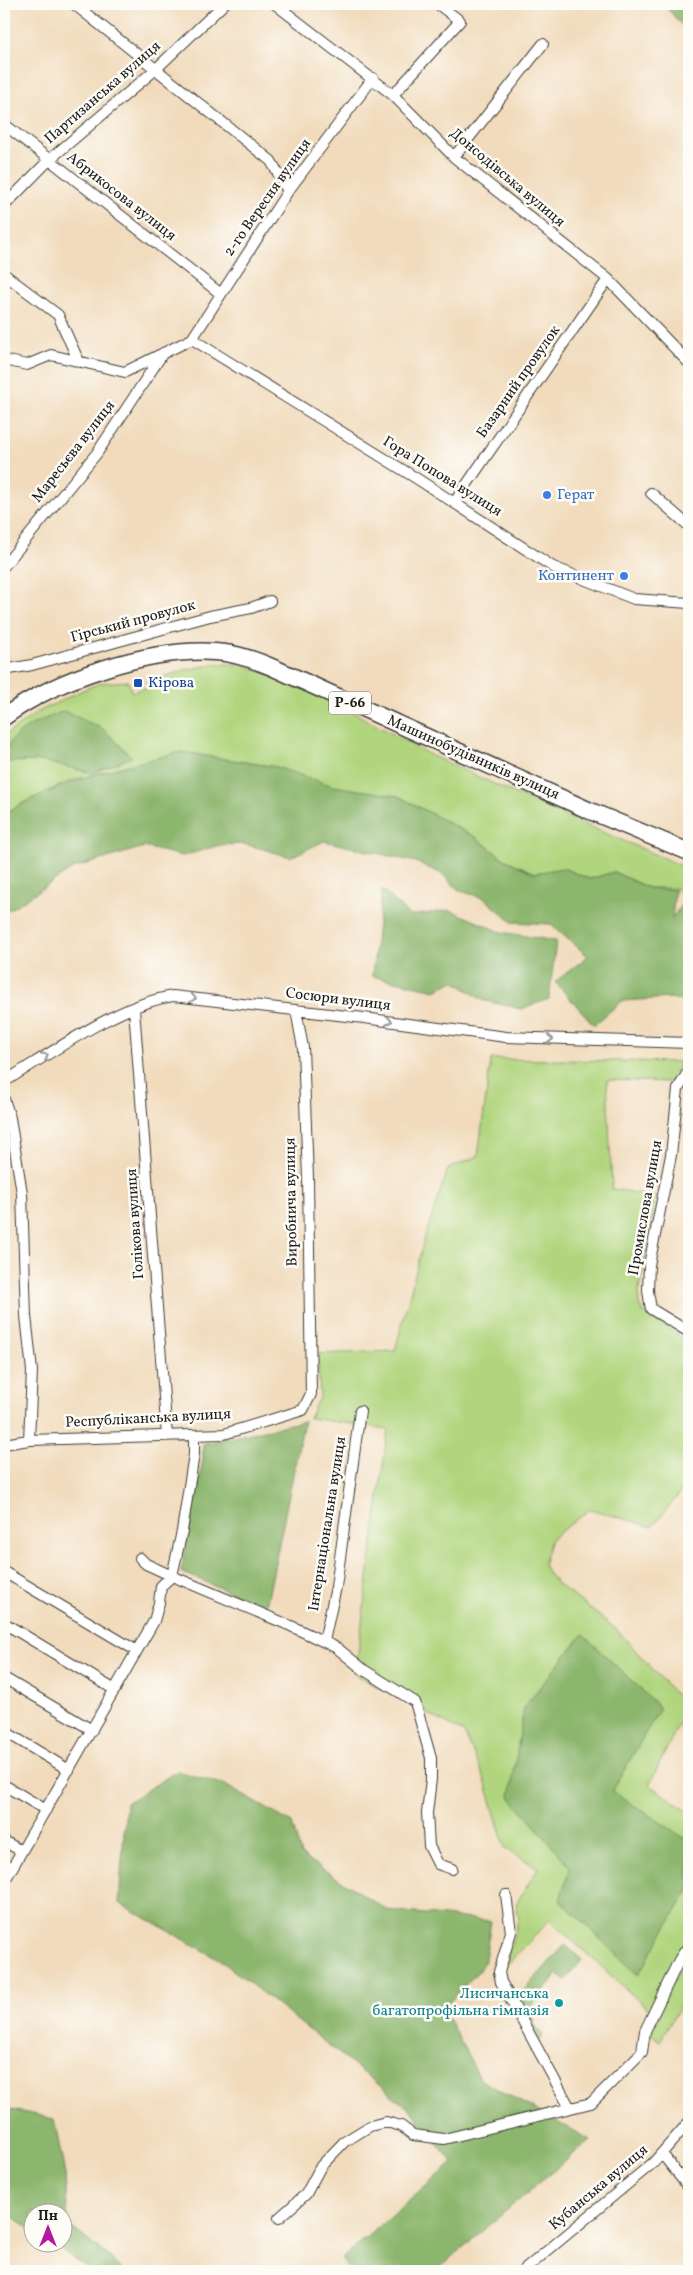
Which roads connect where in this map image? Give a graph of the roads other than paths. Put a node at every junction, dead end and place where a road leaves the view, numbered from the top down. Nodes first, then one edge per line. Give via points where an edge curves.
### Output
1 (74, 4) edge
2 (224, 4) edge
3 (275, 4) edge
4 (438, 4) edge
5 (543, 44) dead end
6 (156, 69) junction
7 (373, 78) junction
8 (393, 95) junction
9 (4, 124) edge
10 (454, 157) junction
11 (49, 160) junction
12 (288, 191) junction
13 (4, 206) edge
14 (4, 274) edge
15 (608, 279) junction
16 (220, 294) junction
17 (192, 339) junction
18 (163, 353) junction
19 (4, 360) edge
20 (79, 362) junction
21 (689, 363) edge
22 (651, 493) dead end
23 (454, 503) junction
24 (689, 526) edge
25 (4, 566) edge
26 (270, 601) dead end
27 (689, 603) edge
28 (4, 670) edge
29 (4, 717) edge
30 (689, 852) edge
31 (134, 1009) junction
32 (296, 1010) junction
33 (689, 1043) edge
34 (689, 1070) edge
35 (4, 1082) edge
36 (4, 1099) edge
37 (689, 1332) edge
38 (311, 1394) joint
39 (360, 1411) dead end
40 (194, 1435) junction
41 (167, 1436) junction
42 (29, 1440) junction
43 (4, 1444) edge
44 (140, 1558) dead end
45 (4, 1572) edge
46 (172, 1576) junction
47 (4, 1623) edge
48 (324, 1641) junction
49 (137, 1651) junction
50 (4, 1678) edge
51 (115, 1690) junction
52 (92, 1730) junction
53 (4, 1731) edge
54 (69, 1770) junction
55 (4, 1785) edge
56 (46, 1810) junction
57 (4, 1841) edge
58 (21, 1851) junction
59 (452, 1869) dead end
60 (4, 1882) edge
61 (506, 1894) dead end
62 (689, 1945) edge
63 (570, 2108) junction
64 (689, 2122) edge
65 (663, 2154) junction
66 (689, 2188) edge
67 (279, 2218) dead end
68 (523, 2271) edge

1 - 6 street
2 - 6 street, Партизанська вулиця
3 - 7 street, Донсодівська вулиця
4 - 8 street via 460,21
5 - 10 street
6 - 11 street, Партизанська вулиця
6 - 12 street via 271,161
7 - 8 street, Донсодівська вулиця
7 - 12 street, 2-го Вересня вулиця
8 - 10 street, Донсодівська вулиця
9 - 11 street, Абрикосова вулиця
10 - 15 street, Донсодівська вулиця
11 - 13 street, Партизанська вулиця
11 - 16 street, Абрикосова вулиця
12 - 16 street, 2-го Вересня вулиця
14 - 20 street via 58,315
15 - 21 street, Донсодівська вулиця
15 - 23 street, Базарний провулок
16 - 17 street, 2-го Вересня вулиця
17 - 18 street
17 - 23 street, Гора Попова вулиця
18 - 20 street via 125,372
18 - 25 street, Маресьєва вулиця via 97,453
19 - 20 street via 27,365 51,355
22 - 24 street
23 - 27 street, Гора Попова вулиця via 553,567 634,599
26 - 28 street, Гірський провулок
29 - 30 main road, Машинобудівників вулиця / Р-66 via 22,703 55,687 110,667 184,653 232,654 274,668 570,802
31 -> 32 street, Сосюри вулиця via 159,998 173,996
35 -> 31 street, Сосюри вулиця via 94,1026
31 - 41 street, Голікова вулиця
32 -> 33 street, Сосюри вулиця via 506,1037
32 - 38 street, Виробнича вулиця via 303,1048
34 - 37 street, Промислова вулиця via 678,1089 671,1155 648,1291 652,1309
36 - 42 street via 22,1193 26,1316 32,1371
38 - 40 street, Республіканська вулиця via 303,1410 224,1434
39 - 48 street, Інтернаціональна вулиця via 336,1587
40 - 41 street, Республіканська вулиця
40 - 46 street via 182,1531
41 - 42 street, Республіканська вулиця
42 - 43 street, Республіканська вулиця
44 - 46 street, Інтернаціональна вулиця
45 - 49 street
46 - 48 street, Інтернаціональна вулиця
46 - 49 street via 161,1586 154,1621
47 - 51 street
48 - 59 street, Інтернаціональна вулиця via 415,1702 431,1758 427,1813 429,1846 438,1864
49 - 51 street
50 - 52 street
51 - 52 street
52 - 54 street
53 - 54 street
54 - 56 street
55 - 56 street
56 - 58 street
57 - 58 street
58 - 60 street
61 - 63 street via 511,1932 499,1972 501,1982
62 - 63 street via 645,2031 642,2052 591,2104
63 - 67 street via 512,2125 444,2139 413,2135 401,2126 386,2122 370,2126 344,2142 321,2166 306,2194
64 - 65 street, Кубанська вулиця
65 - 66 street
65 - 68 street, Кубанська вулиця

